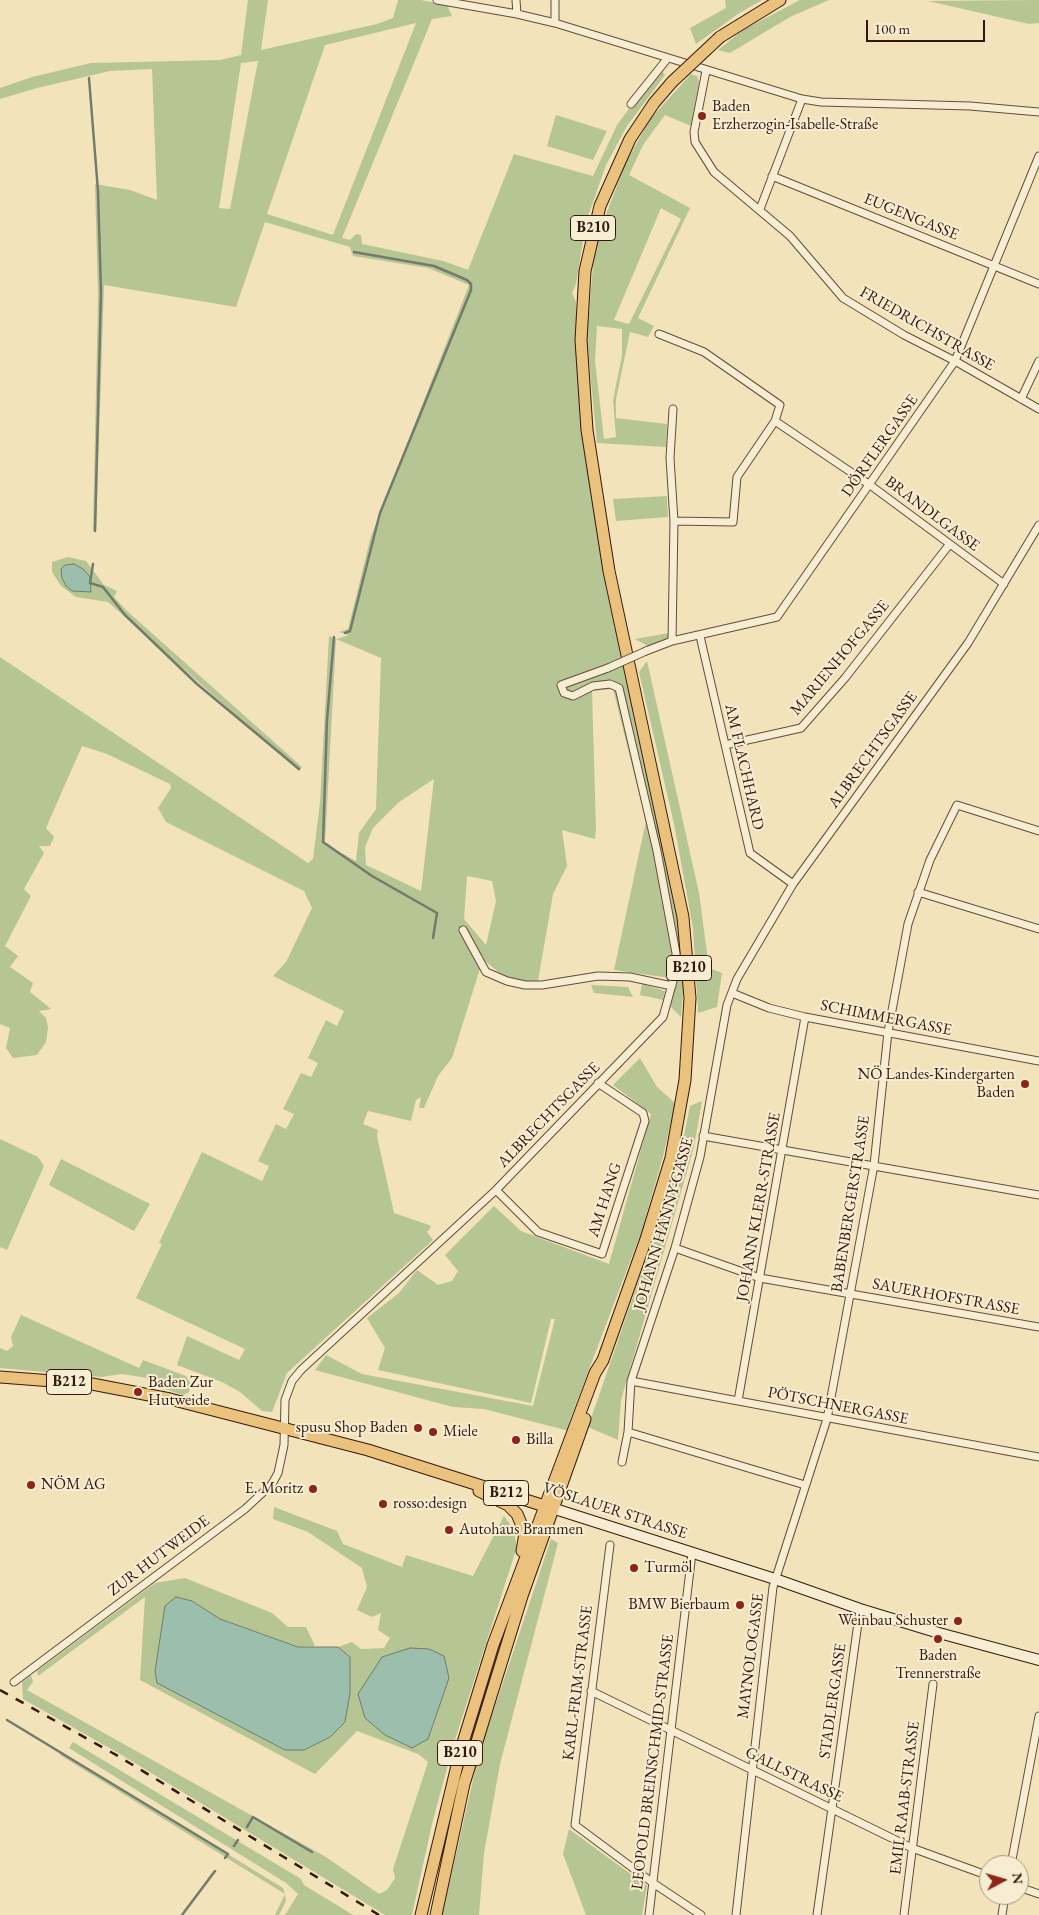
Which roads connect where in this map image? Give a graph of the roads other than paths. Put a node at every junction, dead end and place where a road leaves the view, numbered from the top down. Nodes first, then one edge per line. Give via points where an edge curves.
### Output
1 (437, 0) edge
2 (468, 0) edge
3 (516, 0) edge
4 (556, 0) edge
5 (780, 0) edge
6 (460, 4) junction
7 (516, 14) junction
8 (555, 23) junction
9 (667, 59) junction
10 (706, 71) junction
11 (802, 99) junction
12 (631, 104) dead end
13 (1039, 112) edge
14 (1039, 156) edge
15 (772, 176) junction
16 (760, 209) junction
17 (994, 265) junction
18 (1039, 284) edge
19 (659, 334) dead end
20 (955, 361) junction
21 (1039, 361) edge
22 (1021, 399) junction
23 (673, 409) dead end
24 (1039, 409) edge
25 (775, 421) junction
26 (870, 485) junction
27 (674, 521) junction
28 (1039, 525) edge
29 (949, 545) junction
30 (1004, 584) junction
31 (700, 636) junction
32 (672, 641) junction
33 (608, 668) joint
34 (725, 744) junction
35 (1039, 831) edge
36 (793, 884) junction
37 (918, 892) junction
38 (1039, 929) edge
39 (463, 930) dead end
40 (672, 986) junction
41 (732, 993) junction
42 (806, 1017) junction
43 (888, 1032) junction
44 (1039, 1061) edge
45 (598, 1083) junction
46 (703, 1136) junction
47 (784, 1150) junction
48 (874, 1165) junction
49 (496, 1190) junction
50 (1039, 1195) edge
51 (675, 1248) junction
52 (760, 1278) junction
53 (852, 1294) junction
54 (1039, 1327) edge
55 (0, 1376) edge
56 (631, 1381) junction
57 (738, 1401) junction
58 (828, 1419) junction
59 (284, 1428) junction
60 (628, 1432) junction
61 (1039, 1457) edge
62 (622, 1462) dead end
63 (466, 1480) junction
64 (805, 1485) junction
65 (550, 1507) junction
66 (610, 1545) dead end
67 (692, 1552) junction
68 (776, 1579) junction
69 (508, 1601) junction
70 (860, 1609) junction
71 (1039, 1660) edge
72 (14, 1682) dead end
73 (933, 1684) dead end
74 (591, 1691) junction
75 (1039, 1716) edge
76 (671, 1732) junction
77 (752, 1770) junction
78 (832, 1809) junction
79 (912, 1848) junction
80 (1013, 1855) edge
81 (979, 1872) edge
82 (653, 1883) junction
83 (421, 1911) edge
84 (436, 1915) edge
85 (649, 1915) edge
86 (701, 1915) edge
87 (736, 1915) edge
88 (817, 1915) edge
89 (904, 1915) edge

1 - 6 street
2 - 6 street
3 - 7 street
4 - 8 street
5 - 65 main road, B210, bridge via 720,37 654,103 630,139 606,192 589,250 582,309 584,395 597,502 627,662 679,892 687,942 690,998 685,1080 671,1158 646,1239 595,1373
6 - 7 street
7 - 8 street
8 - 9 street
9 - 10 street
9 - 12 street
10 - 11 street
10 - 16 street, FRIEDRICHSTRASSE via 694,132 695,142 714,172
11 - 13 street
11 - 15 street
14 - 17 street, DÖRFLERGASSE
15 - 16 street
15 - 17 street, EUGENGASSE
16 - 20 street, FRIEDRICHSTRASSE via 790,236 844,298 904,335
17 - 18 street, EUGENGASSE
17 - 20 street, DÖRFLERGASSE
19 - 25 street via 704,352 780,405
20 - 22 street, FRIEDRICHSTRASSE
20 - 26 street, DÖRFLERGASSE
21 - 22 street
22 - 24 street, FRIEDRICHSTRASSE
23 - 27 street via 670,458
25 - 26 street, BRANDLGASSE
25 - 27 street via 737,477 733,522
26 - 29 street, BRANDLGASSE
26 - 31 street, DÖRFLERGASSE via 777,617
27 - 32 street
28 - 30 street, ALBRECHTSGASSE
29 - 30 street, BRANDLGASSE
29 - 34 street, MARIENHOFGASSE via 845,678 801,728
30 - 36 street, ALBRECHTSGASSE via 968,643
31 - 32 street, DÖRFLERGASSE
31 - 34 street, AM FLACHHARD
32 - 33 street, DÖRFLERGASSE, bridge
33 - 40 street, ALBRECHTSGASSE via 562,685 564,693 573,696 593,686 610,684 619,688 668,906 676,953
34 - 36 street, AM FLACHHARD via 750,853
35 - 37 street, BABENBERGERSTRASSE via 957,805
36 - 41 street, ALBRECHTSGASSE
37 - 38 street
37 - 43 street, BABENBERGERSTRASSE via 908,924
39 - 40 street via 486,972 507,981 542,985 598,976 630,977
40 - 45 street, ALBRECHTSGASSE via 663,1016
41 - 42 street, SCHIMMERGASSE via 768,1008
41 - 46 street, JOHANN HANNY-GASSE via 727,1005
42 - 43 street, SCHIMMERGASSE
42 - 47 street, JOHANN KLERR-STRASSE
43 - 44 street, SCHIMMERGASSE
43 - 48 street, BABENBERGERSTRASSE
45 - 49 street, ALBRECHTSGASSE
45 - 49 street, AM HANG via 644,1113 645,1121 602,1254 538,1232
46 - 47 street
46 - 51 street, JOHANN HANNY-GASSE
47 - 48 street
47 - 52 street, JOHANN KLERR-STRASSE
48 - 50 street
48 - 53 street, BABENBERGERSTRASSE
49 - 59 street, ALBRECHTSGASSE via 301,1370 292,1381 285,1400
51 - 52 street, SAUERHOFSTRASSE
51 - 56 street, JOHANN HANNY-GASSE
52 - 53 street, SAUERHOFSTRASSE
52 - 57 street, JOHANN KLERR-STRASSE
53 - 54 street, SAUERHOFSTRASSE
53 - 58 street, BABENBERGERSTRASSE
55 - 59 main road, VÖSLAUER STRASSE / B212 via 48,1379 138,1392
56 - 57 street, PÖTSCHNERGASSE
56 - 60 street, JOHANN HANNY-GASSE
57 - 58 street, PÖTSCHNERGASSE
58 - 61 street, PÖTSCHNERGASSE
58 - 64 street, BABENBERGERSTRASSE
59 - 63 main road, VÖSLAUER STRASSE / B212
59 - 72 street, ZUR HUTWEIDE via 278,1473 272,1484 245,1509
60 - 62 street, JOHANN HANNY-GASSE
60 - 64 street
63 - 65 main road, VÖSLAUER STRASSE / B212
63 - 69 main road, B210 via 480,1492 508,1504 521,1522 524,1545
64 - 68 street, BABENBERGERSTRASSE
65 - 67 street, VÖSLAUER STRASSE
65 - 69 main road, B210
65 - 84 main road, B210 via 472,1757
66 - 74 street, KARL-FRIM-STRASSE
67 - 68 street, VÖSLAUER STRASSE
67 - 76 street, LEOPOLD BREINSCHMID-STRASSE
68 - 70 street, VÖSLAUER STRASSE
68 - 77 street, MAYNOLOGASSE
69 - 83 main road, B210 via 461,1749
70 - 71 street, VÖSLAUER STRASSE
70 - 78 street, STADLERGASSE
73 - 79 street, EMIL RAAB-STRASSE
74 - 76 street, GALLSTRASSE
74 - 82 street, KARL-FRIM-STRASSE via 575,1825
75 - 80 street
76 - 77 street, GALLSTRASSE
76 - 82 street, LEOPOLD BREINSCHMID-STRASSE
77 - 78 street, GALLSTRASSE
77 - 87 street, MAYNOLOGASSE
78 - 79 street, GALLSTRASSE
78 - 88 street, STADLERGASSE
79 - 81 street, GALLSTRASSE
79 - 89 street, EMIL RAAB-STRASSE
82 - 85 street, LEOPOLD BREINSCHMID-STRASSE
82 - 86 street

